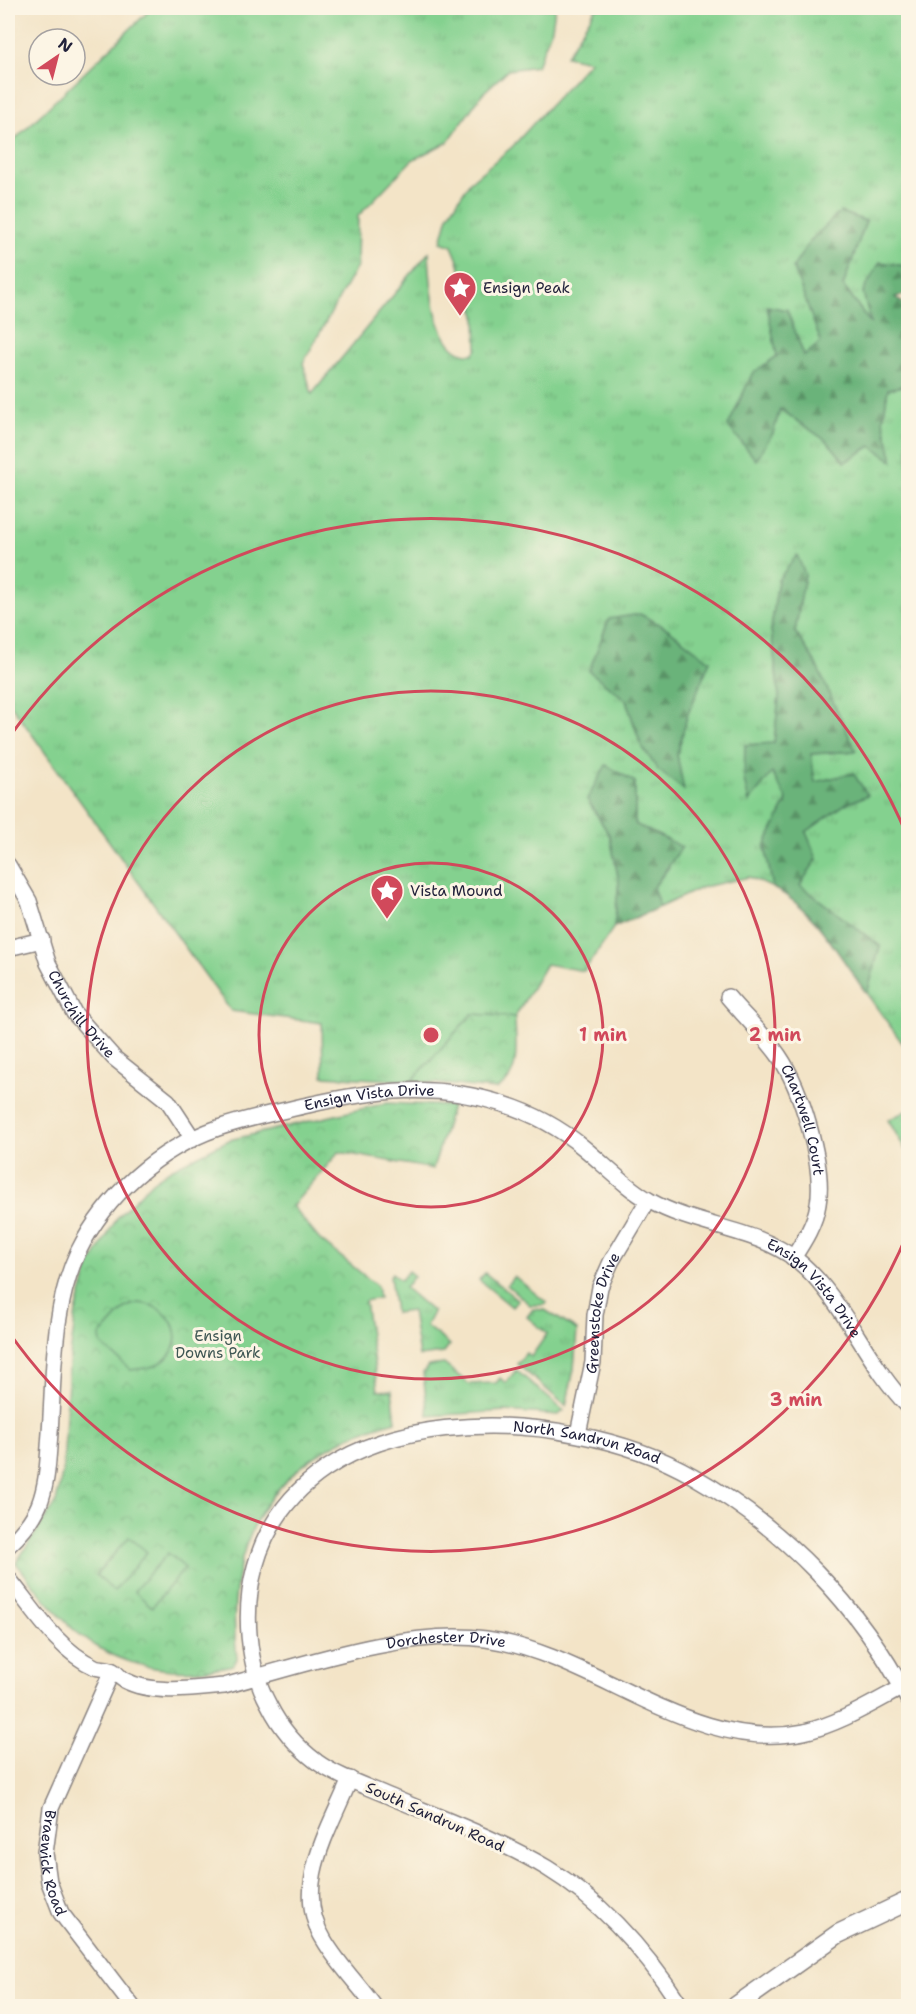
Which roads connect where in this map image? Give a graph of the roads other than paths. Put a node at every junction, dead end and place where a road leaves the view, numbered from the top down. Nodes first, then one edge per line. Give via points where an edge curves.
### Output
1 (8, 865) edge
2 (42, 940) junction
3 (8, 948) edge
4 (728, 997) dead end
5 (193, 1139) junction
6 (648, 1200) junction
7 (793, 1257) junction
8 (909, 1406) edge
9 (578, 1434) junction
10 (8, 1546) edge
11 (8, 1578) edge
12 (249, 1597) joint
13 (112, 1671) junction
14 (257, 1677) junction
15 (906, 1693) edge
16 (350, 1779) junction
17 (909, 1901) edge
18 (132, 2007) edge
19 (374, 2007) edge
20 (681, 2007) edge
21 (736, 2007) edge

1 - 2 street, Churchill Drive via 29,901
2 - 3 street
2 - 5 street, Churchill Drive via 55,981 86,1029 114,1058 168,1101
4 - 7 street, Chartwell Court via 771,1045 789,1073 811,1141 819,1177 818,1204 812,1225
5 - 6 street, Ensign Vista Drive via 246,1119 363,1093 410,1089 456,1092 504,1104 550,1125
5 - 10 street, Ensign Vista Drive via 147,1167 120,1190 78,1253 67,1284 56,1342 45,1485 33,1517
6 - 7 street, Ensign Vista Drive via 769,1244
6 - 9 street, Greenstoke Drive via 600,1287 593,1362
7 - 8 street, Ensign Vista Drive via 823,1285 874,1366
9 - 12 street, North Sandrun Road via 523,1427 467,1428 393,1439 350,1454 311,1479 284,1508 257,1559
9 - 15 street, North Sandrun Road via 636,1450 691,1474 777,1534 827,1583 868,1633
11 - 13 street, Dorchester Drive via 69,1648 95,1667
12 - 14 street, South Sandrun Road via 249,1629
13 - 14 street, Dorchester Drive via 124,1680 171,1689 224,1686
13 - 18 street, Braewick Road via 51,1808 45,1853 49,1882 62,1913
14 - 15 street, Dorchester Drive via 412,1639 484,1639 558,1658 706,1726 756,1736 818,1728
14 - 16 street, South Sandrun Road via 269,1706 294,1741 321,1765
16 - 19 street via 317,1857 311,1904 322,1938
16 - 20 street, South Sandrun Road via 490,1839 566,1881 624,1931
17 - 21 street via 838,1934

